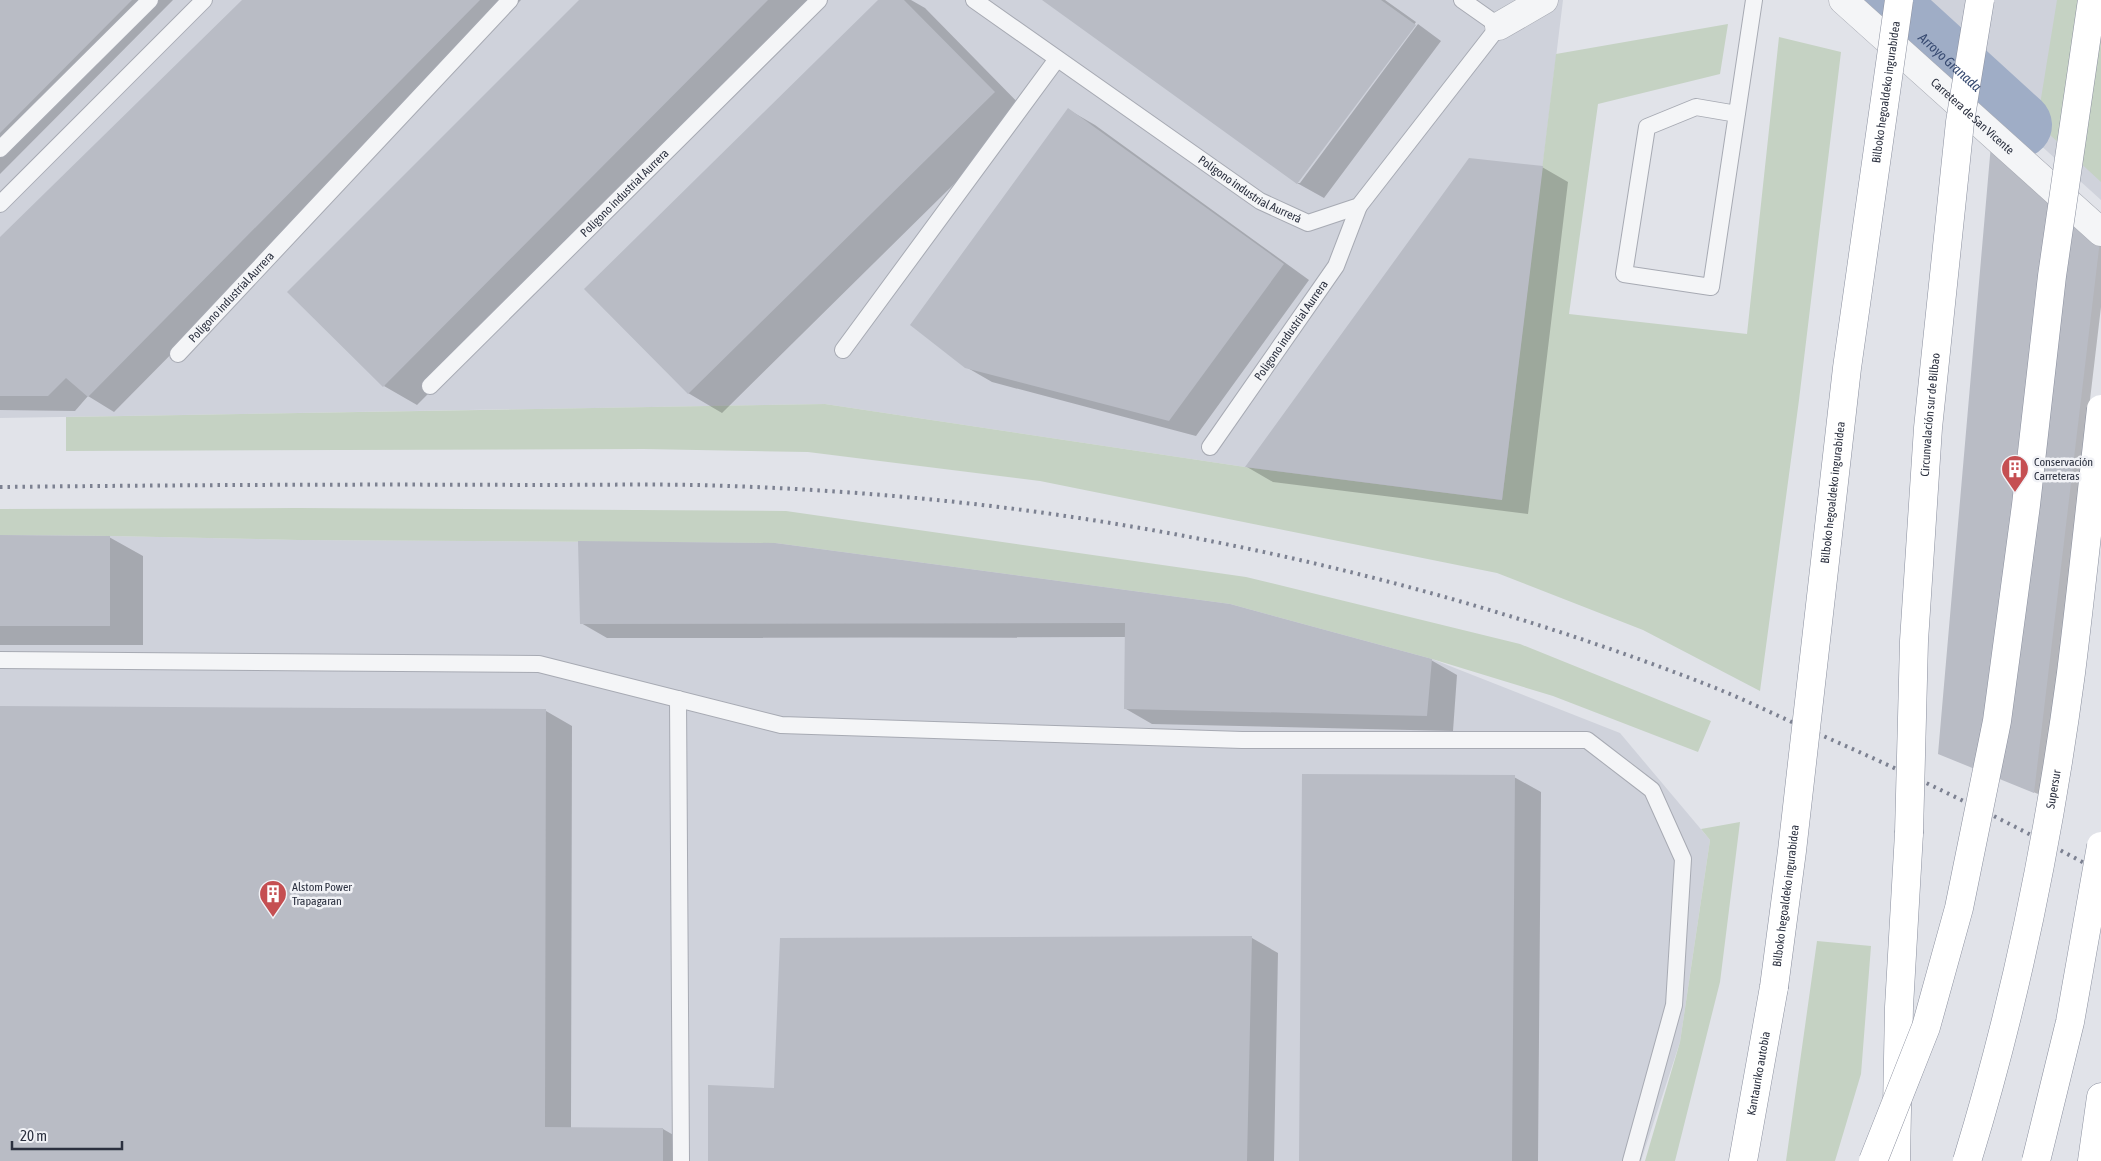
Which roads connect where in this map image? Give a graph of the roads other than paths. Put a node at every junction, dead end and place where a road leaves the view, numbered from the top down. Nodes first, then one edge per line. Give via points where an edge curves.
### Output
1 (150, 0) edge
2 (204, 0) edge
3 (510, 0) edge
4 (819, 0) edge
5 (974, 0) edge
6 (1462, 0) edge
7 (1511, 0) edge
8 (1544, 0) edge
9 (1754, 0) edge
10 (1900, 0) edge
11 (1980, 0) edge
12 (2092, 0) edge
13 (1840, 2) edge
14 (1499, 26) junction
15 (1057, 58) junction
16 (1737, 114) junction
17 (0, 149) edge
18 (0, 204) edge
19 (1359, 206) junction
20 (2101, 232) edge
21 (843, 350) dead end
22 (178, 354) dead end
23 (430, 386) dead end
24 (2101, 409) edge
25 (1210, 447) dead end
26 (0, 660) edge
27 (678, 699) junction
28 (2101, 846) edge
29 (1774, 987) joint
30 (2101, 1097) edge
31 (681, 1161) edge
32 (1631, 1161) edge
33 (1743, 1161) edge
34 (1873, 1161) edge
35 (1896, 1161) edge
36 (1967, 1161) edge
37 (2036, 1161) edge
38 (2092, 1161) edge

1 - 17 lane
2 - 18 lane
3 - 22 lane, Poligono industrial Aurrera
4 - 23 lane, Poligono industrial Aurrera
5 - 15 lane, Polígono industrial Aurrerá
6 - 14 lane
7 - 14 street
8 - 14 street
9 - 16 lane
10 - 29 highway, Bilboko hegoaldeko ingurabidea, bridge via 1847,368
11 - 35 highway, Circunvalación sur de Bilbao, bridge via 1960,122 1928,428 1914,641
12 - 34 highway, bridge via 2052,276 1997,721 1959,908 1926,1027
13 - 20 street, Carretera de San Vicente
14 - 19 lane
15 - 19 lane, Polígono industrial Aurrerá via 1260,201 1308,223
15 - 21 lane
16 - 16 lane via 1696,107 1647,127 1624,274 1711,287
19 - 25 lane, Poligono industrial Aurrera via 1336,266
24 - 36 highway, Supersur, bridge via 2071,674 2037,880 2012,1001
26 - 27 lane via 539,664
27 - 31 lane
27 - 32 lane via 781,725 1242,740 1587,740 1652,790 1683,859 1674,1005
28 - 37 highway, bridge via 2070,1022
29 - 33 highway, Kantauriko autobia
30 - 38 highway

